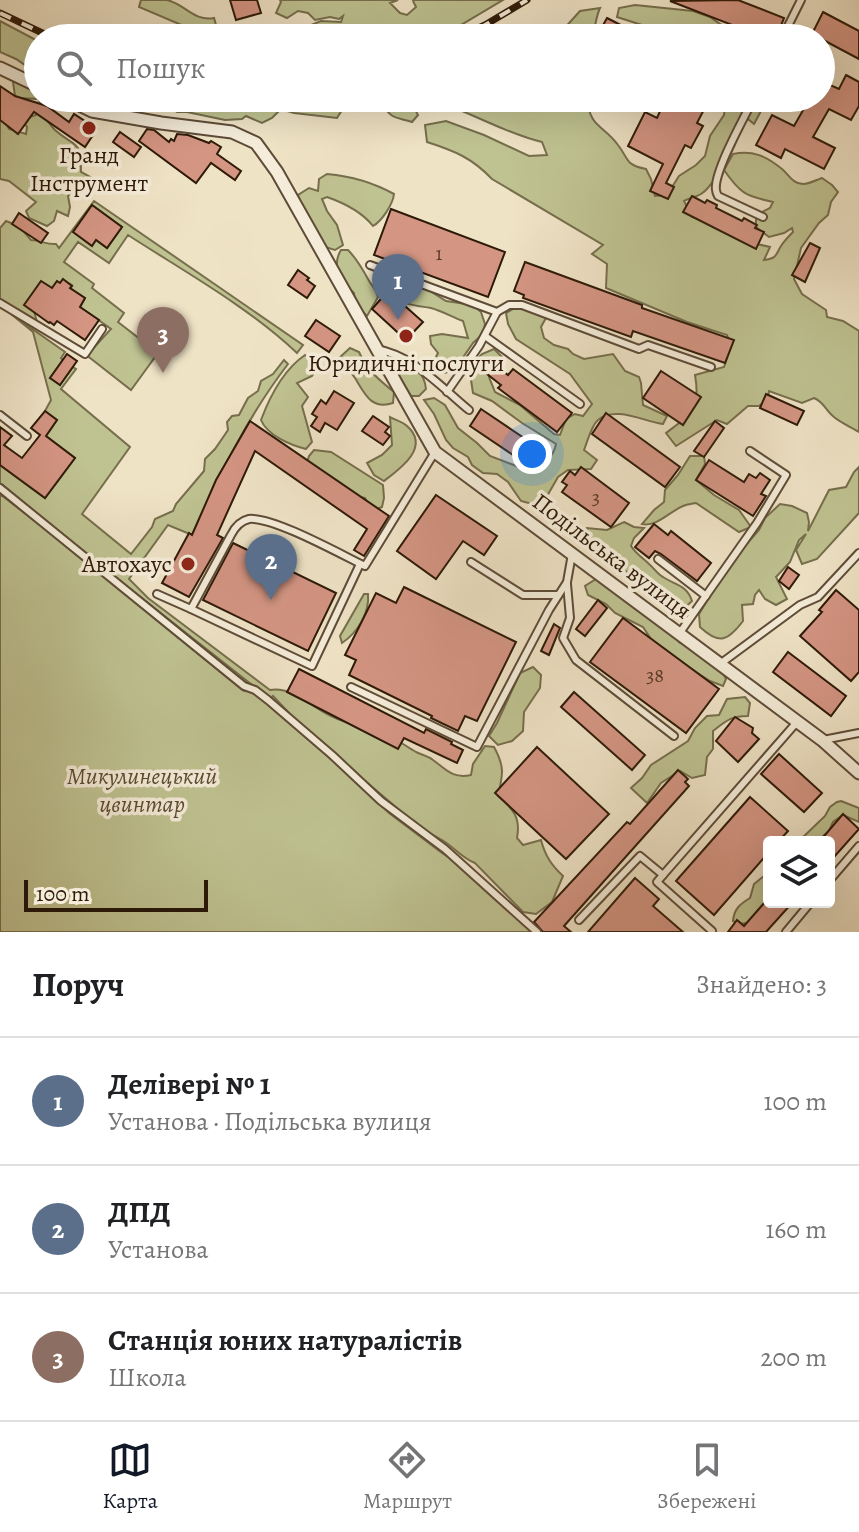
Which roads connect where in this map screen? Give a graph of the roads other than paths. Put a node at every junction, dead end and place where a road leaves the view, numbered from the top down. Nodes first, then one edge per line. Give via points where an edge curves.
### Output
1 (801, 0) edge
2 (789, 24) edge
3 (0, 68) edge
4 (24, 79) edge
5 (98, 112) edge
6 (747, 112) edge
7 (763, 217) dead end
8 (370, 265) dead end
9 (0, 303) edge
10 (497, 312) junction
11 (102, 329) dead end
12 (485, 336) junction
13 (376, 349) junction
14 (711, 367) dead end
15 (447, 392) junction
16 (580, 404) dead end
17 (469, 410) dead end
18 (0, 415) edge
19 (27, 436) dead end
20 (750, 451) dead end
21 (435, 452) junction
22 (0, 488) edge
23 (859, 553) edge
24 (572, 554) junction
25 (658, 559) dead end
26 (471, 562) dead end
27 (360, 564) junction
28 (567, 582) junction
29 (157, 594) dead end
30 (558, 595) junction
31 (706, 596) junction
32 (191, 609) junction
33 (679, 634) junction
34 (720, 664) junction
35 (351, 687) dead end
36 (797, 722) junction
37 (859, 733) edge
38 (674, 736) dead end
39 (822, 740) junction
40 (859, 773) edge
41 (859, 846) edge
42 (835, 874) edge
43 (663, 875) junction
44 (806, 908) edge
45 (579, 920) dead end
46 (712, 931) edge
47 (537, 932) edge
48 (786, 932) edge

1 - 2 lane
3 - 4 street
5 - 13 street, Подільська вулиця via 232,132 256,143
6 - 7 lane via 715,189 718,196
8 - 10 lane
9 - 11 lane via 85,354
10 - 12 lane
10 - 14 lane via 522,305 639,349 648,345
12 - 15 lane
12 - 16 lane
13 - 15 lane via 412,363
13 - 21 street, Подільська вулиця
15 - 17 lane
18 - 19 lane
20 - 31 lane via 786,475
21 - 24 street, Подільська вулиця
21 - 27 lane via 365,566
22 - 47 lane via 268,700
23 - 34 lane via 818,597
24 - 28 lane
24 - 33 street, Подільська вулиця
25 - 31 lane
26 - 30 lane via 523,595
27 - 32 lane via 263,520 247,519 237,525
27 - 32 lane via 312,666
28 - 30 lane
28 - 38 lane via 570,618 563,638 576,660
29 - 32 lane
30 - 35 lane via 477,747
31 - 33 lane
33 - 34 street, Подільська вулиця
34 - 36 street, Подільська вулиця
36 - 39 street, Подільська вулиця
36 - 43 lane
37 - 39 lane
39 - 40 street, Подільська вулиця
41 - 42 lane
43 - 45 lane via 640,856
43 - 46 lane via 657,882
44 - 48 lane

